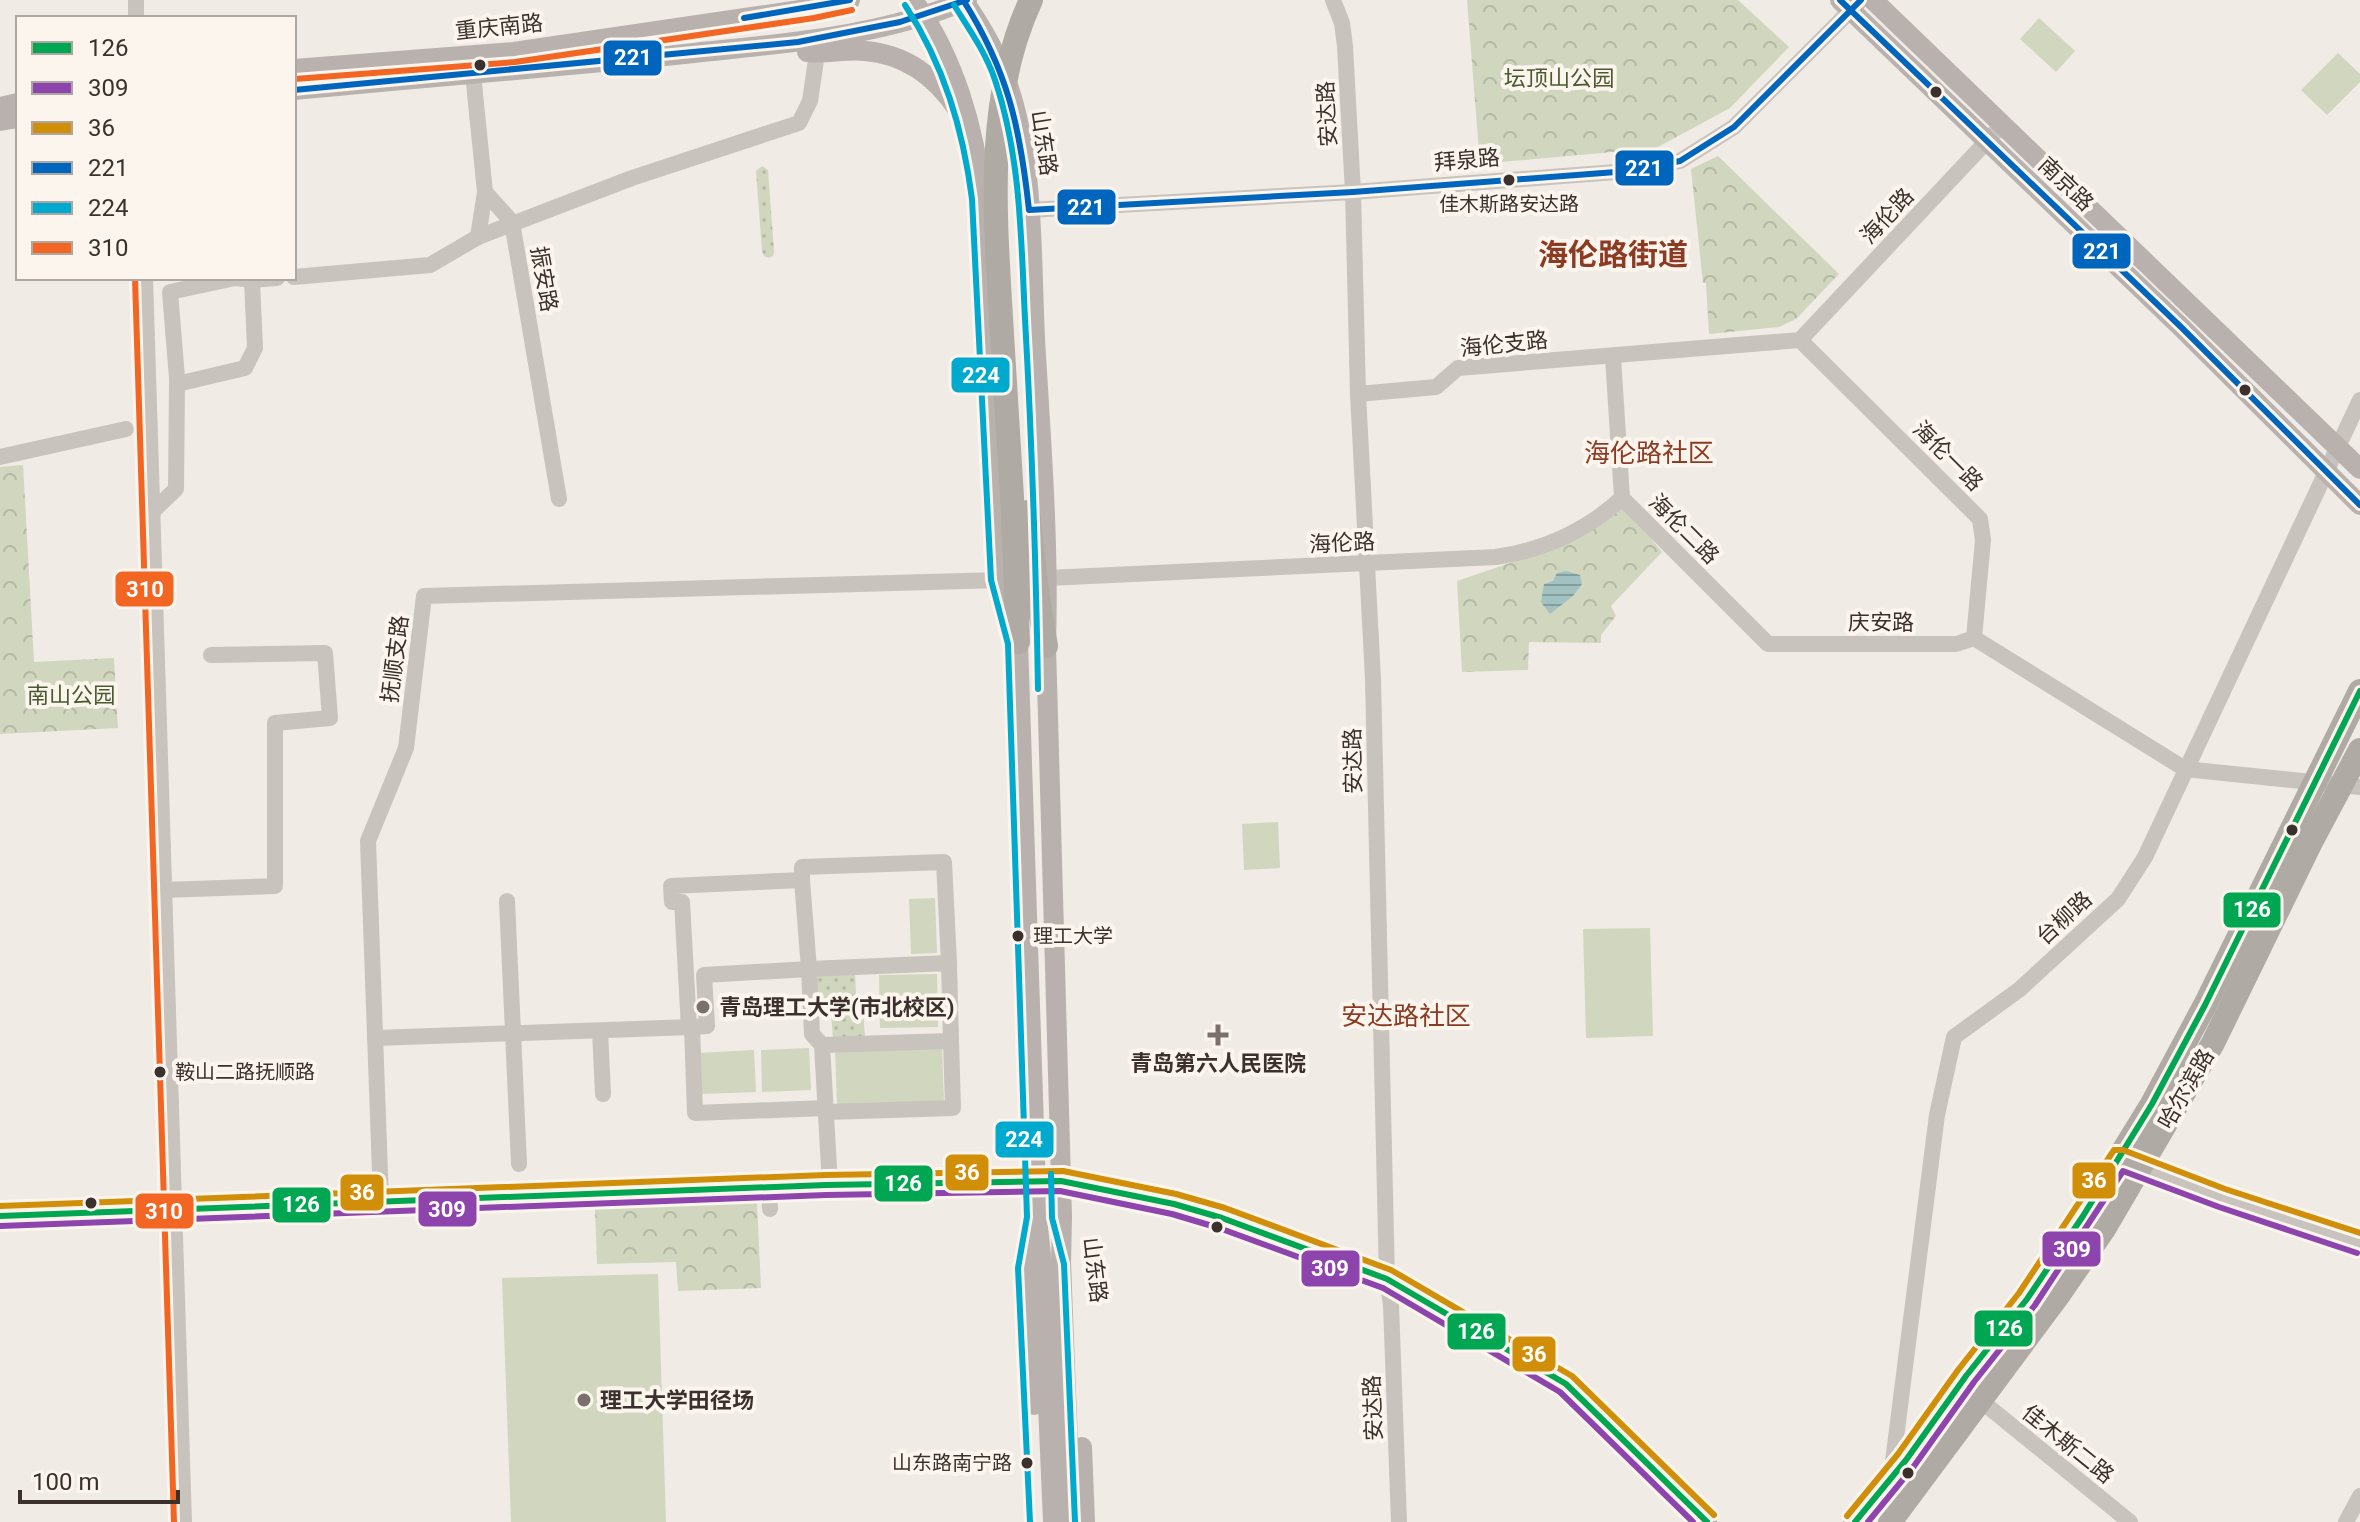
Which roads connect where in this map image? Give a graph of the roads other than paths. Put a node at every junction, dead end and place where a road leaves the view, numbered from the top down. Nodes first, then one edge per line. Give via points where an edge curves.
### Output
1 (850, 0) edge
2 (964, 0) edge
3 (1034, 0) edge
4 (1046, 0) edge
5 (1333, 0) edge
6 (1873, 0) edge
7 (819, 4) edge
8 (1850, 4) edge
9 (919, 8) edge
10 (756, 46) junction
11 (817, 53) junction
12 (296, 69) edge
13 (473, 74) junction
14 (296, 90) edge
15 (2003, 124) junction
16 (972, 131) junction
17 (1021, 135) junction
18 (1986, 142) junction
19 (485, 192) junction
20 (1353, 192) junction
21 (1029, 210) junction
22 (512, 222) junction
23 (478, 237) junction
24 (296, 277) edge
25 (145, 280) edge
26 (235, 280) edge
27 (240, 280) edge
28 (1800, 340) junction
29 (1613, 357) junction
30 (177, 384) junction
31 (1358, 394) junction
32 (2360, 400) edge
33 (126, 429) dead end
34 (2339, 447) junction
35 (0, 457) edge
36 (2360, 469) edge
37 (2328, 472) junction
38 (1622, 498) junction
39 (559, 499) dead end
40 (2360, 505) edge
41 (154, 510) junction
42 (1020, 512) junction
43 (1368, 564) junction
44 (1048, 578) junction
45 (1001, 580) junction
46 (1974, 638) junction
47 (1018, 642) junction
48 (1787, 644) joint
49 (1046, 646) junction
50 (211, 655) dead end
51 (2360, 691) edge
52 (2360, 750) edge
53 (2185, 769) junction
54 (2313, 782) junction
55 (2351, 786) edge
56 (802, 880) junction
57 (164, 890) junction
58 (507, 901) dead end
59 (949, 963) junction
60 (809, 969) junction
61 (691, 1028) junction
62 (600, 1031) junction
63 (515, 1033) junction
64 (375, 1038) junction
65 (951, 1041) junction
66 (822, 1045) junction
67 (603, 1094) dead end
68 (826, 1110) junction
69 (2130, 1163) junction
70 (519, 1164) dead end
71 (829, 1181) junction
72 (1061, 1181) junction
73 (1036, 1183) junction
74 (769, 1187) junction
75 (381, 1200) junction
76 (172, 1209) junction
77 (770, 1209) dead end
78 (0, 1216) edge
79 (1062, 1217) junction
80 (1037, 1218) junction
81 (2360, 1244) edge
82 (1387, 1279) junction
83 (1980, 1400) junction
84 (1891, 1478) junction
85 (2360, 1496) edge
86 (184, 1522) edge
87 (1040, 1522) edge
88 (1053, 1522) edge
89 (1071, 1522) edge
90 (1085, 1522) edge
91 (1399, 1522) edge
92 (1707, 1522) edge
93 (1855, 1522) edge
94 (1890, 1522) edge
95 (2130, 1522) edge
96 (2346, 1522) edge

1 - 7 main road, 重庆南路
2 - 9 main road, 重庆南路
2 - 17 main road, 山东路 via 1004,74
3 - 17 main road via 1017,93
3 - 42 highway, bridge via 1021,22 1007,69 996,191
4 - 42 highway via 1021,73 1013,131 1010,192
5 - 20 street, 安达路 via 1345,46
6 - 15 main road, 南京路
7 - 12 main road, 重庆南路 via 514,52
8 - 18 main road, 南京路
8 - 20 street, 拜泉路 via 1734,127 1680,161 1629,171
9 - 10 main road, 重庆南路 via 848,36
9 - 16 main road
10 - 11 main road
10 - 13 main road, 重庆南路
11 - 16 main road via 862,51 917,67 945,92
11 - 22 street via 810,101 799,123
13 - 14 main road, 重庆南路
13 - 19 street
15 - 18 street, 海伦路
15 - 34 main road, 南京路
16 - 45 main road via 982,198
17 - 21 main road, 山东路
18 - 28 street, 海伦路
18 - 37 main road, 南京路
19 - 22 street, 振安路
19 - 23 street
20 - 21 street, 拜泉路
20 - 31 street, 安达路
21 - 44 main road, 山东路
22 - 23 street
22 - 39 street, 振安路
23 - 24 street via 430,265
25 - 41 street
26 - 30 street via 170,292
27 - 30 street via 255,348 245,368
28 - 29 street
28 - 46 street, 海伦一路 via 1980,519 1983,540
29 - 31 street, 海伦支路 via 1458,368 1436,387
29 - 38 street, 海伦二路
30 - 41 street via 176,489
31 - 43 street, 安达路
32 - 34 street, 台柳路
33 - 35 street
34 - 36 main road, 南京路
34 - 37 street, 台柳路
37 - 40 main road, 南京路
37 - 53 street, 台柳路
38 - 43 street, 海伦路 via 1562,540 1525,551
38 - 48 street, 海伦二路 via 1768,644
41 - 57 street
42 - 47 highway
42 - 49 highway
43 - 44 street, 海伦路
43 - 82 street, 安达路
44 - 49 main road, 山东路
45 - 47 main road
45 - 64 street, 抚顺支路 via 424,596 406,748 368,841
46 - 48 street, 庆安路 via 1956,644
46 - 53 street
47 - 73 main road
49 - 72 main road, 山东路
50 - 57 street via 325,653 330,718 275,723 275,886
51 - 54 highway, 哈尔滨路
52 - 55 highway, 哈尔滨路
53 - 54 street
53 - 84 street, 台柳路 via 2145,857 2118,899 2020,989 1954,1037 1937,1115
54 - 55 street
54 - 69 highway, 哈尔滨路 via 2152,1104
55 - 69 highway, 哈尔滨路 via 2213,1043
56 - 59 street via 802,867 944,862
56 - 60 street
56 - 61 street via 671,886 672,902 682,902
57 - 76 street
58 - 63 street
59 - 60 street
59 - 65 street
60 - 61 street via 704,975 707,1026
60 - 66 street via 812,1034
61 - 62 street
61 - 68 street via 695,1113
62 - 63 street
62 - 67 street
63 - 64 street
63 - 70 street
64 - 75 street, 抚顺支路
65 - 66 street
65 - 68 street via 953,1108
66 - 68 street
68 - 71 street
69 - 81 street
69 - 83 highway, 哈尔滨路 via 2104,1229
69 - 84 highway, 哈尔滨路
71 - 73 main road
71 - 74 main road
72 - 73 main road
72 - 79 main road, 山东路
72 - 82 main road via 1222,1218
73 - 80 main road
74 - 75 main road
74 - 77 street
75 - 76 main road
76 - 78 main road
76 - 86 street
79 - 89 main road, 山东路
79 - 90 main road, 山东路 via 1074,1263
80 - 87 main road via 1028,1268
80 - 88 main road
82 - 91 street, 安达路
82 - 92 main road via 1566,1384
83 - 94 highway, 哈尔滨路
83 - 95 street, 佳木斯二路
84 - 93 highway, 哈尔滨路
85 - 96 street

